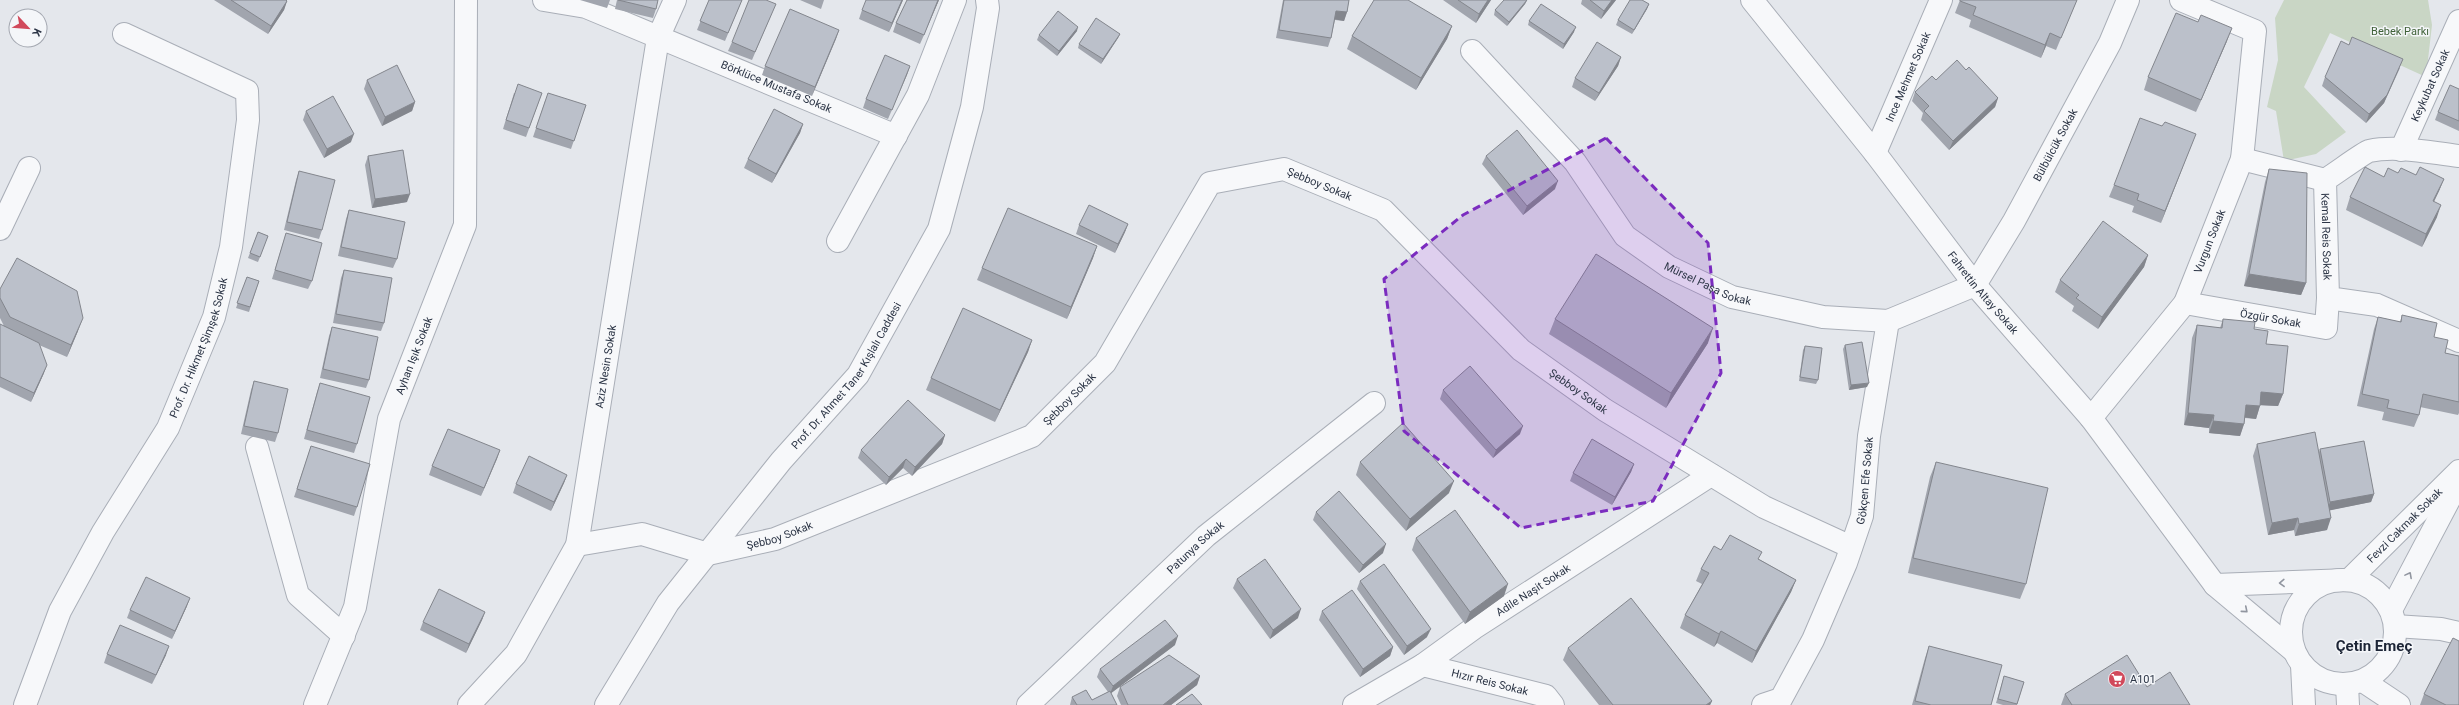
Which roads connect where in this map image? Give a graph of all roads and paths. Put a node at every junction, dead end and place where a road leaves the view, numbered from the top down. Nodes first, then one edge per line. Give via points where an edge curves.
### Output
1 (466, 0) edge
2 (544, 0) edge
3 (675, 0) edge
4 (955, 0) edge
5 (987, 0) edge
6 (1752, 0) edge
7 (1940, 0) edge
8 (2128, 0) edge
9 (2181, 0) edge
10 (2459, 21) edge
11 (124, 34) dead end
12 (658, 38) junction
13 (1472, 51) dead end
14 (896, 136) junction
15 (2401, 150) junction
16 (1875, 153) junction
17 (2459, 156) edge
18 (2242, 159) junction
19 (28, 168) dead end
20 (2325, 180) junction
21 (0, 229) edge
22 (838, 241) dead end
23 (1975, 285) junction
24 (2328, 298) junction
25 (2185, 303) junction
26 (1888, 321) junction
27 (2459, 342) edge
28 (1374, 404) dead end
29 (2091, 418) junction
30 (256, 447) dead end
31 (2459, 471) edge
32 (1711, 474) junction
33 (2459, 481) edge
34 (577, 545) junction
35 (1851, 547) junction
36 (708, 554) junction
37 (2349, 580) junction
38 (2215, 585) junction
39 (2393, 618) junction
40 (2459, 634) edge
41 (344, 636) junction
42 (2298, 658) junction
43 (1423, 665) junction
44 (2353, 690) edge
45 (24, 705) edge
46 (316, 705) edge
47 (469, 705) edge
48 (606, 705) edge
49 (1028, 705) edge
50 (1354, 705) edge
51 (1553, 705) edge
52 (1763, 705) edge
53 (2304, 705) edge
54 (2399, 705) edge

1 - 41 street, Ayhan Işık Sokak via 466,225 389,419 355,607
2 - 12 street, Börklüce Mustafa Sokak via 586,8
3 - 12 street, Aziz Nesin Sokak
4 - 14 street via 918,95
5 - 36 street, Prof. Dr. Ahmet Taner Kışlalı Caddesi via 988,8 972,107 939,229 858,375 781,462
6 - 16 street, Fahrettin Altay Sokak
7 - 16 street, Ince Mehmet Sokak
8 - 23 street, Bülbülcük Sokak via 2110,43 2014,221
9 - 18 street, Vurgun Sokak via 2255,31
10 - 15 street, Keykubat Sokak
11 - 45 street, Prof. Dr. Hikmet Şimşek Sokak via 247,91 248,120 231,247 214,317 168,428 103,532 60,611
12 - 14 street, Börklüce Mustafa Sokak
12 - 34 street, Aziz Nesin Sokak
13 - 26 street, Mürsel Paşa Sokak via 1575,162 1625,236 1669,267 1732,297 1823,317
14 - 22 street
15 - 17 street, Kemal Reis Sokak
15 - 20 street, Kemal Reis Sokak via 2368,152
16 - 23 street, Fahrettin Altay Sokak
18 - 20 street
18 - 25 street, Vurgun Sokak
19 - 21 street
20 - 24 street, Kemal Reis Sokak
23 - 26 street
23 - 29 street, Fahrettin Altay Sokak
24 - 25 street, Özgür Sokak via 2326,328
24 - 27 street via 2376,305
25 - 29 street, Vurgun Sokak
26 - 35 street, Gökçen Efe Sokak via 1869,436 1862,516
28 - 49 street, Patunya Sokak via 1206,536
29 - 38 street, Fahrettin Altay Sokak
30 - 41 street via 298,595
31 - 37 street, Fevzi Cakmak Sokak
32 - 35 street, Şebboy Sokak via 1764,506
32 - 36 street, Şebboy Sokak via 1605,410 1521,350 1383,210 1284,169 1210,183 1105,363 1032,436 775,539
32 - 43 street, Adile Naşit Sokak via 1474,628
39 -> 33 street, Fevzi Cakmak Sokak
34 - 36 street via 642,534
34 - 47 street, Aziz Nesin Sokak via 516,654
35 - 52 street, Gökçen Efe Sokak via 1813,640 1781,699
36 - 48 street, Prof. Dr. Ahmet Taner Kışlalı Caddesi via 668,603
37 -> 38 street
37 - 39 street via 2366,585 2381,595
37 - 42 street via 2331,582 2316,588 2302,600 2294,616 2291,633
38 -> 42 street, Fahrettin Altay Sokak
39 - 40 street
39 - 44 street via 2394,643 2388,658 2378,672
41 - 46 street, Ayhan Işık Sokak
42 - 44 street via 2320,679
42 - 53 street
43 - 50 street, Adile Naşit Sokak
43 - 51 street, Hızır Reis Sokak via 1546,696
44 - 54 street

